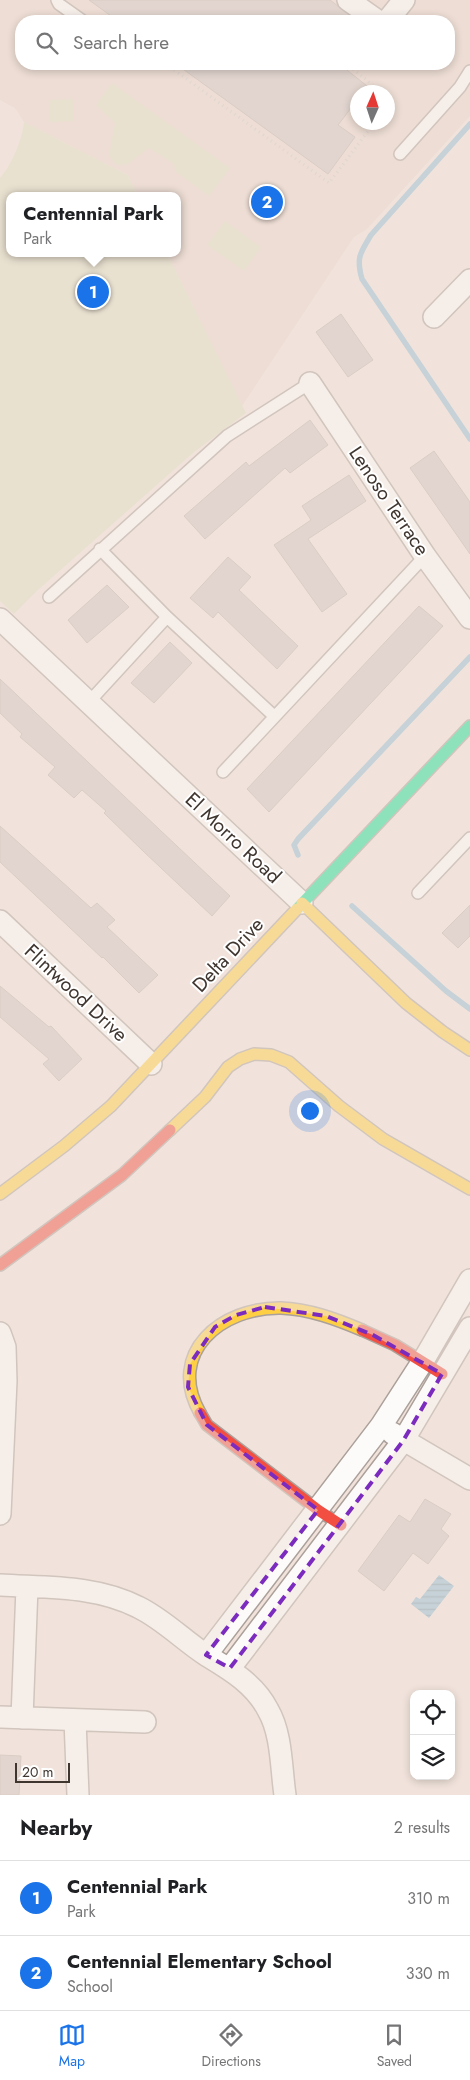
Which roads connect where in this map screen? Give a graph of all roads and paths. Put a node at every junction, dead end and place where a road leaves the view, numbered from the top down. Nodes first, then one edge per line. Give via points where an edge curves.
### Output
1 (57, 0) edge
2 (348, 0) edge
3 (404, 0) edge
4 (75, 15) edge
5 (369, 15) edge
6 (392, 15) edge
7 (174, 70) edge
8 (352, 70) edge
9 (470, 71) edge
10 (371, 85) edge
11 (369, 130) edge
12 (400, 154) dead end
13 (470, 280) edge
14 (434, 317) dead end
15 (310, 383) joint
16 (100, 549) junction
17 (425, 556) junction
18 (49, 597) dead end
19 (166, 617) junction
20 (470, 618) edge
21 (0, 620) edge
22 (89, 702) junction
23 (274, 716) junction
24 (470, 726) edge
25 (224, 772) dead end
26 (470, 838) edge
27 (418, 893) dead end
28 (302, 903) junction
29 (0, 922) edge
30 (470, 1050) edge
31 (151, 1064) junction
32 (470, 1189) edge
33 (0, 1194) edge
34 (0, 1265) edge
35 (470, 1280) edge
36 (470, 1328) edge
37 (0, 1333) edge
38 (423, 1361) junction
39 (442, 1374) junction
40 (381, 1426) junction
41 (403, 1440) junction
42 (470, 1479) edge
43 (318, 1510) junction
44 (0, 1514) edge
45 (341, 1525) junction
46 (0, 1585) edge
47 (27, 1587) junction
48 (206, 1655) junction
49 (230, 1668) junction
50 (0, 1717) edge
51 (22, 1718) junction
52 (74, 1720) junction
53 (146, 1722) dead end
54 (78, 1795) edge
55 (285, 1795) edge

1 - 4 lane
2 - 5 street
3 - 6 street
7 - 11 path via 329,183
8 - 10 path
9 - 12 lane via 460,87
13 - 14 street
15 - 16 lane via 227,436
15 - 17 street, Lenoso Terrace
16 - 18 lane
16 - 19 lane
17 - 20 street, Lenoso Terrace
17 - 23 lane
19 - 22 lane
19 - 23 lane
21 - 22 street, El Morro Road
22 - 28 street, El Morro Road
23 - 25 lane
24 - 28 street, Delta Drive
26 - 27 lane
28 - 30 street, El Morro Road via 414,1011
28 - 31 street, Delta Drive
29 - 31 street, Flintwood Drive
31 - 33 street, Delta Drive via 111,1106
32 - 34 street via 383,1139 339,1106 290,1062 271,1054 254,1054 228,1067 205,1097 122,1176
35 - 38 street
36 - 39 street
37 - 44 street via 5,1347 6,1381
38 - 39 street
38 - 40 street
38 - 43 street via 374,1335 326,1316 265,1307 236,1315 215,1327 201,1343 190,1364 188,1387 207,1425
39 - 41 street
40 - 41 street
40 - 43 street
41 - 42 street
41 - 45 street
43 - 45 street
43 - 48 street
45 - 49 street
46 - 47 street
47 - 48 street via 84,1590 113,1596 139,1607
47 - 51 street
48 - 49 street
49 - 55 street via 268,1708 275,1724
50 - 51 street
51 - 52 street
52 - 53 street
52 - 54 street

